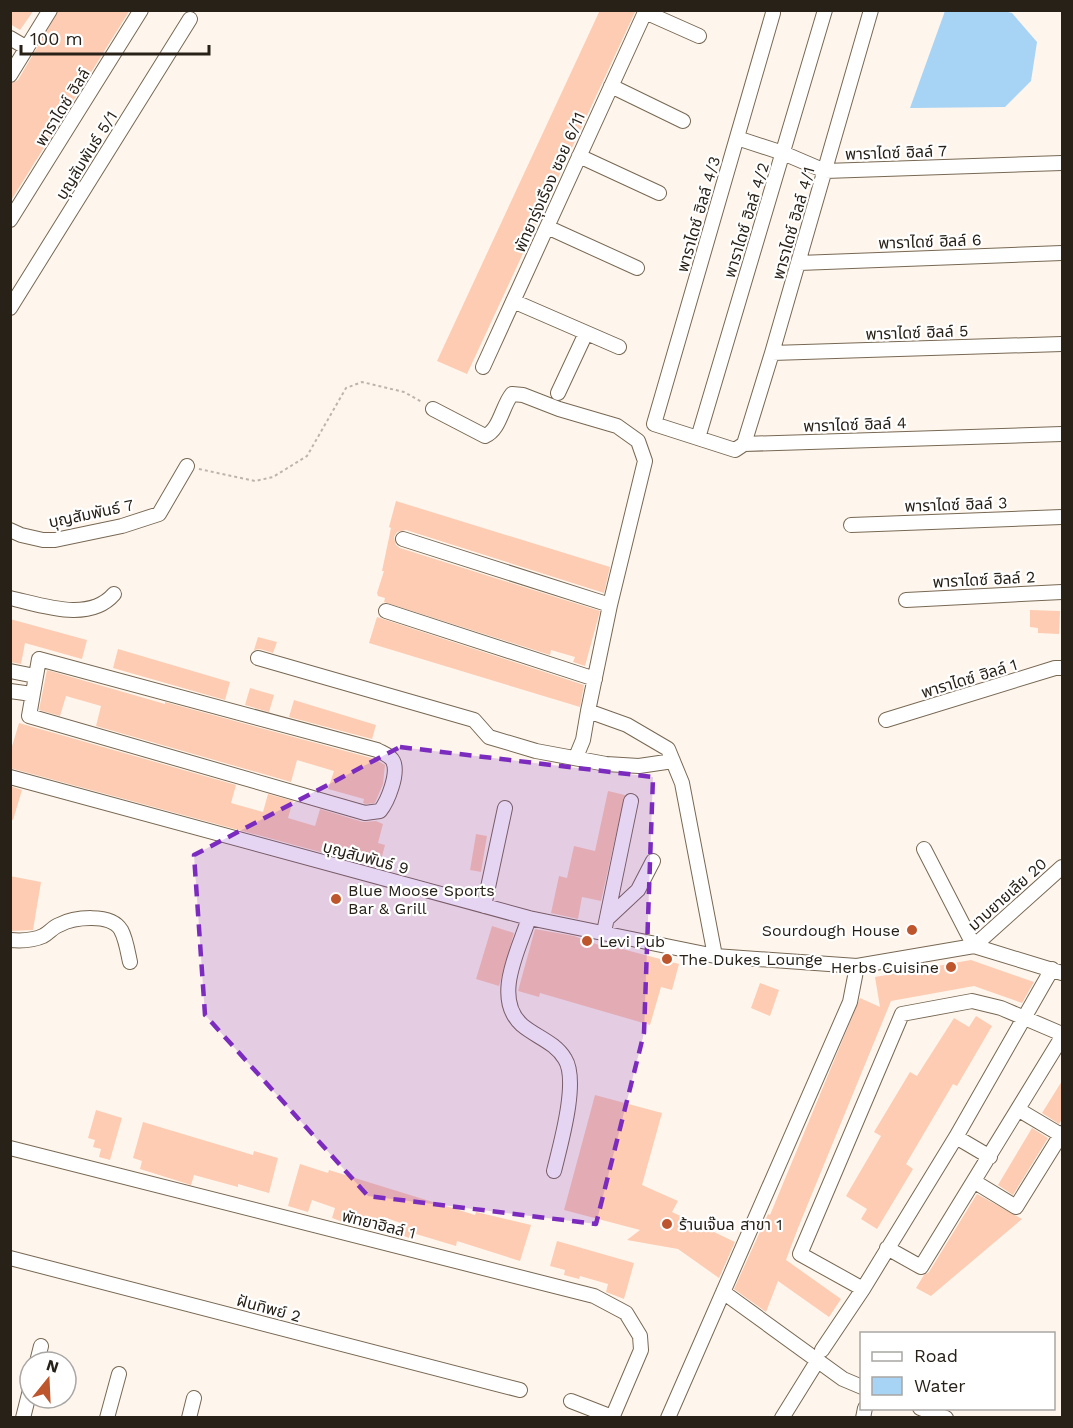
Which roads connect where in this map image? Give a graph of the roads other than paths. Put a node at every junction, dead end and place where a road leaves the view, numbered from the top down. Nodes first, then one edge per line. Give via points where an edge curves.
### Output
1 (50, 10) edge
2 (141, 10) edge
3 (825, 10) edge
4 (871, 10) edge
5 (645, 11) edge
6 (773, 12) dead end
7 (190, 19) dead end
8 (699, 36) dead end
9 (10, 38) edge
10 (27, 48) junction
11 (10, 75) edge
12 (611, 86) junction
13 (683, 121) dead end
14 (737, 138) junction
15 (783, 153) junction
16 (579, 156) junction
17 (1062, 163) edge
18 (825, 171) junction
19 (659, 193) dead end
20 (10, 220) edge
21 (547, 227) junction
22 (1062, 253) edge
23 (799, 263) junction
24 (637, 268) dead end
25 (513, 301) junction
26 (10, 308) edge
27 (586, 333) junction
28 (1062, 344) edge
29 (619, 347) dead end
30 (772, 353) junction
31 (483, 367) dead end
32 (558, 393) dead end
33 (434, 409) road end
34 (654, 424) joint
35 (1062, 434) edge
36 (698, 438) junction
37 (744, 444) junction
38 (187, 466) road end
39 (1062, 517) edge
40 (850, 525) dead end
41 (10, 530) edge
42 (403, 538) dead end
43 (1062, 592) edge
44 (114, 594) dead end
45 (10, 598) edge
46 (906, 600) dead end
47 (610, 604) junction
48 (386, 611) dead end
49 (258, 658) dead end
50 (1062, 668) edge
51 (10, 671) edge
52 (35, 676) junction
53 (595, 679) junction
54 (10, 691) edge
55 (32, 694) junction
56 (588, 711) junction
57 (886, 720) dead end
58 (576, 757) junction
59 (673, 761) junction
60 (10, 777) edge
61 (631, 801) dead end
62 (505, 808) dead end
63 (924, 849) dead end
64 (653, 861) dead end
65 (1062, 867) edge
66 (1057, 881) edge
67 (484, 906) junction
68 (529, 918) junction
69 (606, 925) junction
70 (10, 940) edge
71 (974, 946) junction
72 (715, 956) junction
73 (130, 962) dead end
74 (857, 966) junction
75 (1057, 971) edge
76 (1024, 1017) junction
77 (1062, 1035) edge
78 (1018, 1110) junction
79 (1062, 1134) edge
80 (956, 1137) junction
81 (10, 1148) edge
82 (990, 1157) junction
83 (554, 1171) dead end
84 (975, 1182) junction
85 (887, 1248) junction
86 (10, 1258) edge
87 (863, 1289) junction
88 (723, 1292) junction
89 (41, 1346) dead end
90 (40, 1350) edge
91 (820, 1355) junction
92 (119, 1374) dead end
93 (860, 1387) edge
94 (520, 1390) dead end
95 (194, 1398) dead end
96 (571, 1401) dead end
97 (925, 1410) edge
98 (612, 1417) edge
99 (107, 1418) edge
100 (189, 1418) edge
101 (668, 1418) edge
102 (782, 1418) edge
103 (946, 1418) edge

1 - 10 street
2 - 20 street, พาราไดซ์ ฮิลล์
3 - 15 street, พาราไดซ์ ฮิลล์ 4/2
4 - 18 street, พาราไดซ์ ฮิลล์ 4/1
5 - 8 street
5 - 12 street, พัทยารุ่งเรือง ซอย 6/11
6 - 14 street, พาราไดซ์ ฮิลล์ 4/3
7 - 26 street, บุญสัมพันธ์ 5/1
9 - 10 street
10 - 11 street
12 - 13 street
12 - 16 street, พัทยารุ่งเรือง ซอย 6/11
14 - 15 street, พาราไดซ์ ฮิลล์ 7
14 - 34 street, พาราไดซ์ ฮิลล์ 4/3
15 - 18 street, พาราไดซ์ ฮิลล์ 7
15 - 36 street, พาราไดซ์ ฮิลล์ 4/2
16 - 19 street
16 - 21 street, พัทยารุ่งเรือง ซอย 6/11
17 - 18 street, พาราไดซ์ ฮิลล์ 7
18 - 23 street, พาราไดซ์ ฮิลล์ 4/1
21 - 24 street
21 - 25 street, พัทยารุ่งเรือง ซอย 6/11
22 - 23 street, พาราไดซ์ ฮิลล์ 6
23 - 30 street, พาราไดซ์ ฮิลล์ 4/1
25 - 27 street
25 - 31 street, พัทยารุ่งเรือง ซอย 6/11
27 - 29 street
27 - 32 street
28 - 30 street, พาราไดซ์ ฮิลล์ 5
30 - 37 street, พาราไดซ์ ฮิลล์ 4/1
33 - 47 street via 485,436 495,429 512,394 523,395 617,426 638,441 645,461
34 - 36 street, พาราไดซ์ ฮิลล์ 4
35 - 37 street, พาราไดซ์ ฮิลล์ 4
36 - 37 street, พาราไดซ์ ฮิลล์ 4 via 735,450
38 - 41 street, บุญสัมพันธ์ 7 via 159,514 55,540
39 - 40 street, พาราไดซ์ ฮิลล์ 3
42 - 47 street
43 - 46 street, พาราไดซ์ ฮิลล์ 2
44 - 45 street via 104,603 85,609 63,609
47 - 53 street
48 - 53 street
49 - 58 street via 474,720 489,737 536,752
50 - 57 street, พาราไดซ์ ฮิลล์ 1
51 - 52 street
52 - 55 street
52 - 55 street via 39,659 377,750 393,761 390,793 380,811 347,809 29,716
53 - 56 street
54 - 55 street
56 - 58 street
56 - 59 street via 627,725 668,749
58 - 59 street via 639,766
59 - 72 street via 682,783
60 - 67 street, บุญสัมพันธ์ 9
61 - 69 street
62 - 67 street
63 - 71 street
64 - 69 street via 638,890
65 - 66 street, มาบยายเลีย 20
66 - 71 street, มาบยายเลีย 20
67 - 68 street, บุญสัมพันธ์ 9
68 - 69 street, บุญสัมพันธ์ 9
68 - 83 street via 509,979 509,1005 523,1025 566,1060 570,1084 567,1114
69 - 72 street, บุญสัมพันธ์ 9
70 - 73 street via 45,936 58,925 75,920 107,920 122,931
71 - 74 street, บุญสัมพันธ์ 9
71 - 75 street
72 - 74 street, บุญสัมพันธ์ 9
74 - 88 street via 850,1002
75 - 76 street
76 - 77 street
76 - 80 street
76 - 87 street via 972,1001 903,1014 800,1254
77 - 78 street
78 - 79 street
78 - 82 street
79 - 84 street via 1016,1207
80 - 82 street
80 - 85 street
81 - 98 street, พัทยาฮิลล์ 1 via 594,1296 626,1313 640,1336 641,1350
82 - 84 street
84 - 85 street via 921,1267
85 - 87 street
86 - 94 street, ฝันทิพย์ 2
87 - 91 street
88 - 91 street
88 - 101 street
89 - 90 street
91 - 93 street via 843,1379
91 - 102 street
92 - 99 street
95 - 100 street
96 - 98 street
97 - 103 street

